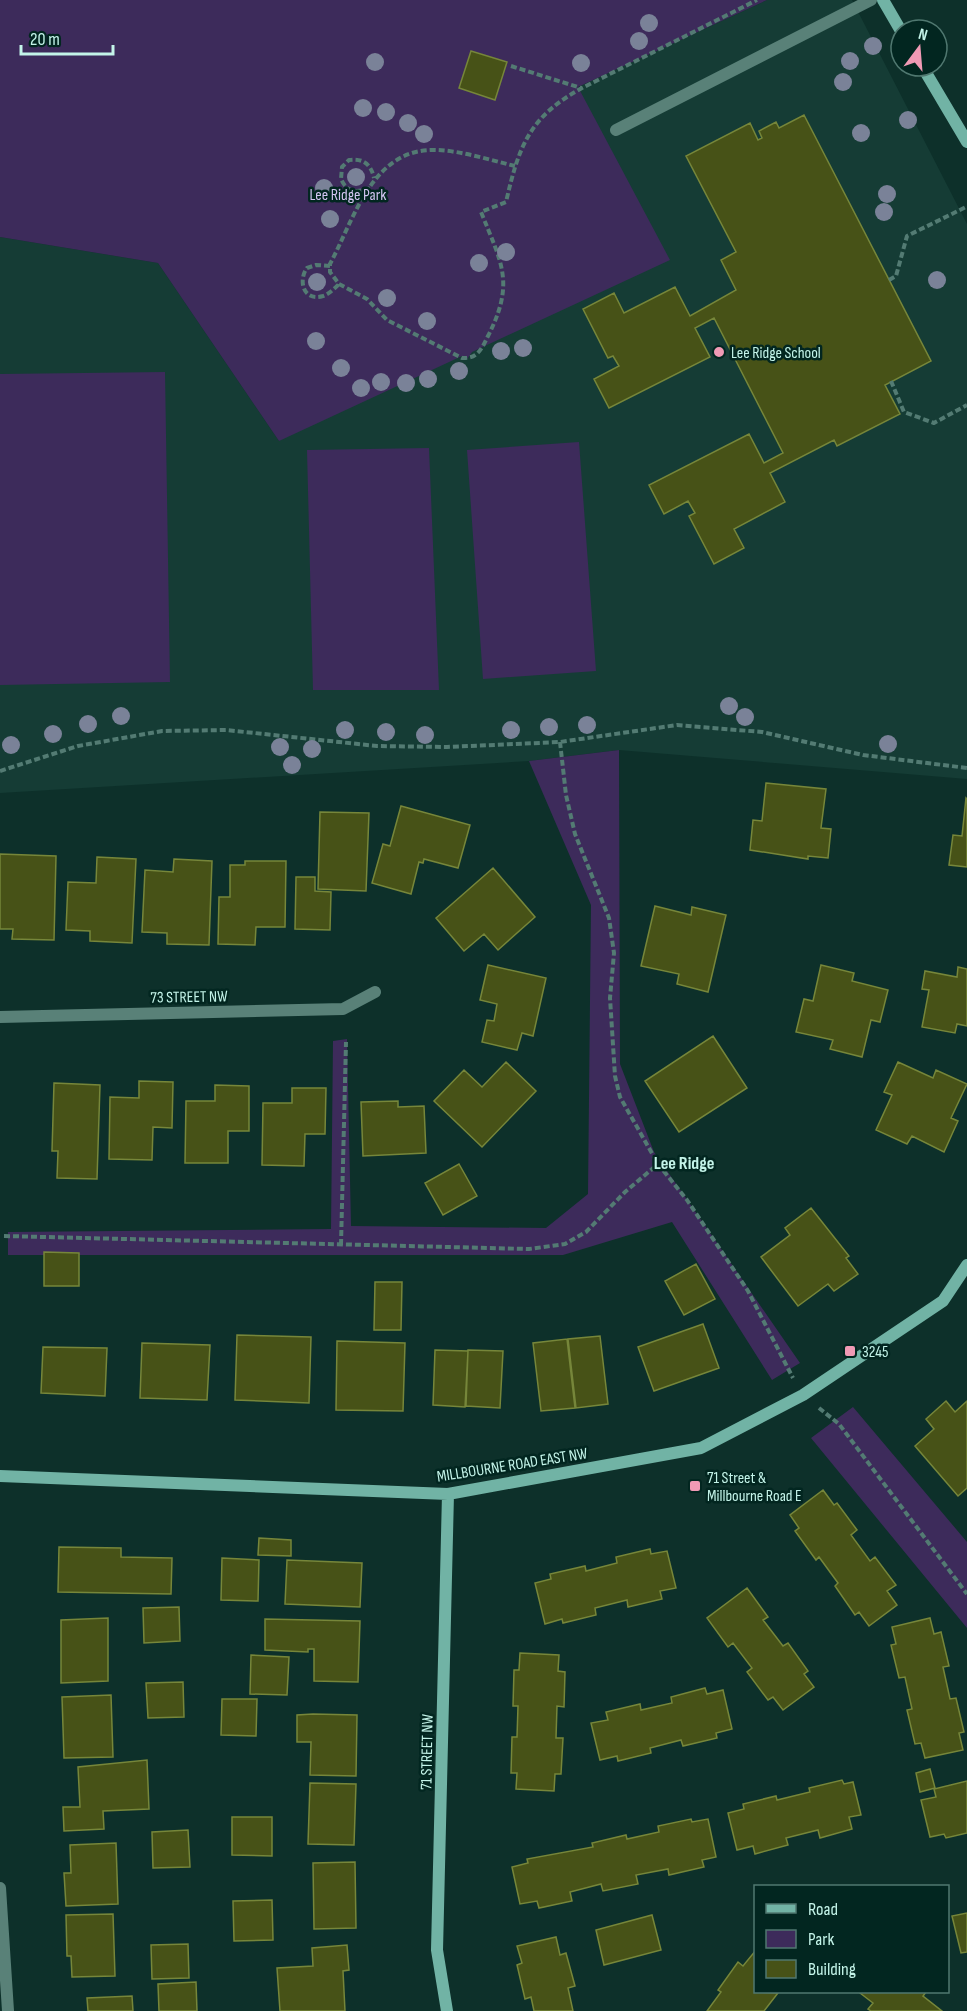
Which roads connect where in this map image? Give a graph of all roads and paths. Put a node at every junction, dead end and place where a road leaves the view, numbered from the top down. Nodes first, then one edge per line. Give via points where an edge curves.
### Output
1 (757, 0) edge
2 (871, 0) edge
3 (883, 0) edge
4 (893, 18) edge
5 (511, 66) dead end
6 (929, 78) edge
7 (582, 88) junction
8 (616, 130) dead end
9 (967, 142) edge
10 (515, 166) junction
11 (374, 178) junction
12 (370, 188) junction
13 (966, 207) edge
14 (330, 266) junction
15 (889, 280) dead end
16 (339, 284) junction
17 (891, 381) dead end
18 (967, 405) edge
19 (560, 742) junction
20 (967, 768) edge
21 (0, 771) edge
22 (375, 992) dead end
23 (0, 1017) edge
24 (346, 1042) dead end
25 (658, 1164) junction
26 (4, 1236) dead end
27 (341, 1245) junction
28 (967, 1265) edge
29 (803, 1395) junction
30 (0, 1476) edge
31 (448, 1494) junction
32 (967, 1594) edge
33 (0, 1888) edge
34 (8, 2011) edge
35 (447, 2011) edge

1 - 7 path
2 - 8 street
3 - 4 street
5 - 7 path
6 - 9 street
7 - 10 path via 537,120 524,140
10 - 11 path via 429,150 398,159
10 - 16 path via 506,202 481,212 499,258 504,287 500,313 474,357 462,358 387,320 367,299
11 - 12 path
11 - 12 path via 370,166 361,160 349,160 342,167 340,179 347,189 355,192
12 - 14 path
13 - 15 path via 907,236 896,276
14 - 16 path
14 - 16 path via 307,268 301,280 303,289 322,297
17 - 18 path via 904,412 934,423
19 - 20 path via 701,725 762,732 862,755
19 - 21 path via 377,746 248,731 190,729 78,746
19 - 25 path via 575,834 609,918 614,953 610,998 615,1076 620,1097
22 - 23 street, 73 STREET NW via 343,1009
24 - 27 path
25 - 27 path via 586,1232 566,1244 529,1250
25 - 29 path via 748,1291
26 - 27 path
28 - 29 street, MILLBOURNE ROAD EAST NW via 943,1301
29 - 31 street, MILLBOURNE ROAD EAST NW via 700,1448
29 - 32 path via 839,1424
30 - 31 street, MILLBOURNE ROAD EAST NW
31 - 35 street, 71 STREET NW via 437,1950
33 - 34 street

